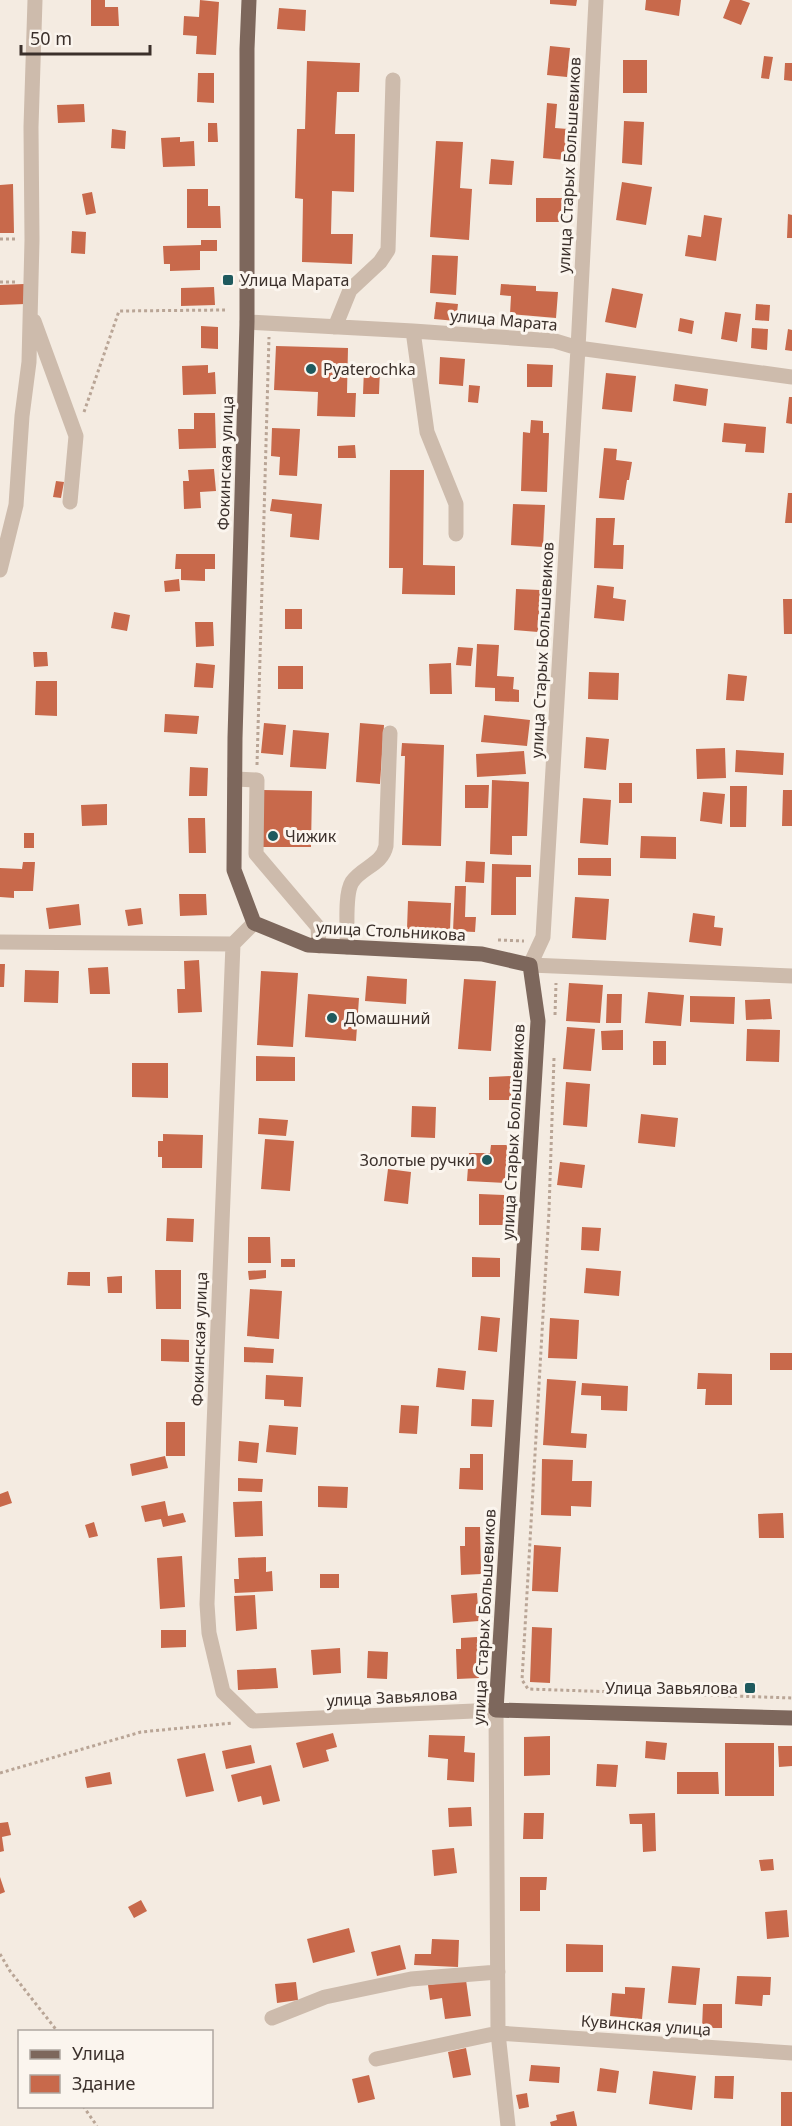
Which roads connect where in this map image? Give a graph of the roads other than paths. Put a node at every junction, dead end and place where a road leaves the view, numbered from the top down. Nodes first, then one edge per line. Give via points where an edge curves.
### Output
1 (35, 0) edge
2 (249, 0) edge
3 (596, 0) edge
4 (393, 80) dead end
5 (31, 312) junction
6 (247, 322) junction
7 (335, 327) junction
8 (413, 331) junction
9 (578, 348) junction
10 (792, 377) edge
11 (70, 502) dead end
12 (456, 534) dead end
13 (0, 570) edge
14 (390, 733) dead end
15 (235, 780) junction
16 (234, 854) junction
17 (256, 854) junction
18 (254, 923) junction
19 (0, 942) edge
20 (233, 944) junction
21 (319, 946) junction
22 (347, 947) junction
23 (530, 965) junction
24 (792, 975) edge
25 (496, 1710) junction
26 (792, 1718) edge
27 (253, 1721) joint
28 (498, 1972) junction
29 (272, 2018) dead end
30 (498, 2033) junction
31 (792, 2053) edge
32 (376, 2059) dead end
33 (508, 2126) edge

1 - 5 street
2 - 6 main road, Фокинская улица
3 - 9 street, улица Старых Большевиков
4 - 7 street via 388,250 350,290
5 - 11 street via 76,436
5 - 13 street via 16,505
6 - 7 street, улица Марата
6 - 15 main road, Фокинская улица
7 - 8 street, улица Марата
8 - 9 street, улица Марата via 555,341
8 - 12 street via 427,432 456,504
9 - 10 street, улица Марата
9 - 23 street, улица Старых Большевиков via 543,937
14 - 22 street via 386,846 382,858 358,876 350,888
15 - 16 main road, Фокинская улица
15 - 17 street via 257,780
16 - 17 street
16 - 18 main road, Фокинская улица via 234,870
17 - 21 street via 318,927
18 - 20 street
18 - 21 main road, улица Стольникова
19 - 20 street
20 - 27 street, Фокинская улица via 207,1604 209,1633 223,1692
21 - 22 main road, улица Стольникова
22 - 23 main road, улица Стольникова via 482,954
23 - 24 street, улица Стольникова
23 - 25 main road, улица Старых Большевиков via 538,1021
25 - 26 main road, улица Завьялова
25 - 27 street, улица Завьялова
25 - 28 street, улица Старых Большевиков
28 - 29 street via 411,1978 325,1997
28 - 30 street, улица Старых Большевиков
30 - 31 street, Кувинская улица
30 - 32 street, Кувинская улица
30 - 33 street, улица Старых Большевиков

